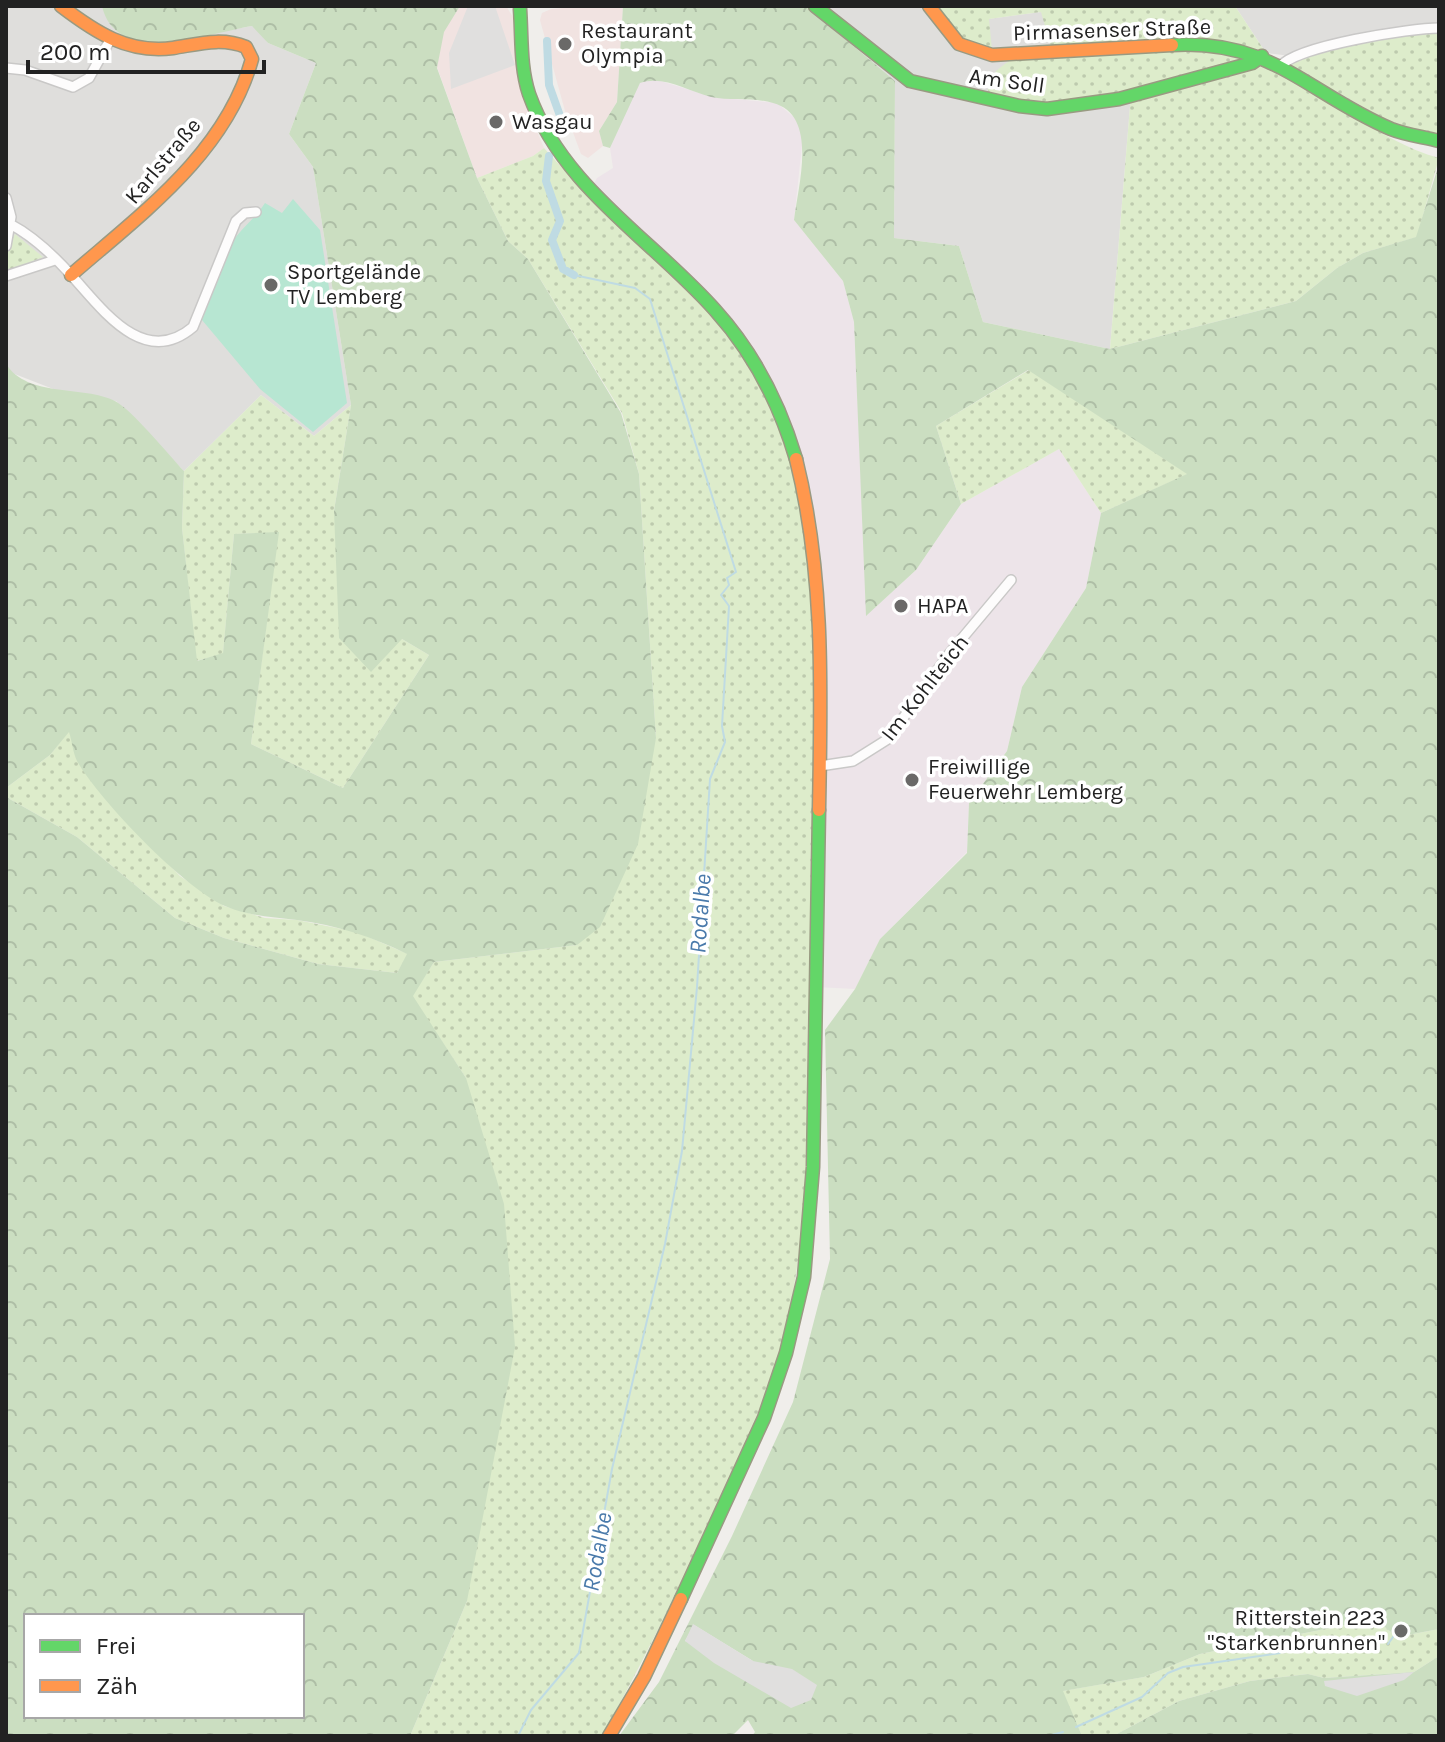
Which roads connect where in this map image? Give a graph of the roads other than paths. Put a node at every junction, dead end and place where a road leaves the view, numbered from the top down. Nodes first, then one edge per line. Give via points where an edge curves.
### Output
1 (61, 6) edge
2 (815, 6) edge
3 (929, 6) edge
4 (521, 7) edge
5 (1439, 28) edge
6 (110, 40) junction
7 (1262, 56) junction
8 (1281, 66) junction
9 (6, 68) edge
10 (1439, 141) edge
11 (6, 198) edge
12 (256, 212) dead end
13 (10, 224) junction
14 (6, 246) edge
15 (55, 260) junction
16 (71, 275) junction
17 (6, 276) edge
18 (1011, 580) dead end
19 (820, 766) junction
20 (609, 1736) edge

1 - 6 street
2 - 7 street, Am Soll via 910,81 1036,108 1119,99
3 - 7 street, Pirmasenser Straße via 959,44 992,55 1186,44 1227,46
4 - 19 street via 526,78 546,131 585,182 728,325 762,376 789,434 808,496 818,562
5 - 8 street via 1391,32 1291,56
6 - 9 street via 89,78 73,87
6 - 16 street, Karlstraße via 162,50 228,41 250,50 250,68 210,139 149,212
7 - 8 street, Pirmasenser Straße
8 - 10 street, Pirmasenser Straße via 1392,129
11 - 13 street
12 - 16 street via 236,221 193,327 165,341 143,340 109,318
13 - 14 street
13 - 15 street
15 - 16 street
15 - 17 street
18 - 19 street, Im Kohlteich via 888,739 853,761
19 - 20 street via 812,1209 795,1321 743,1470

